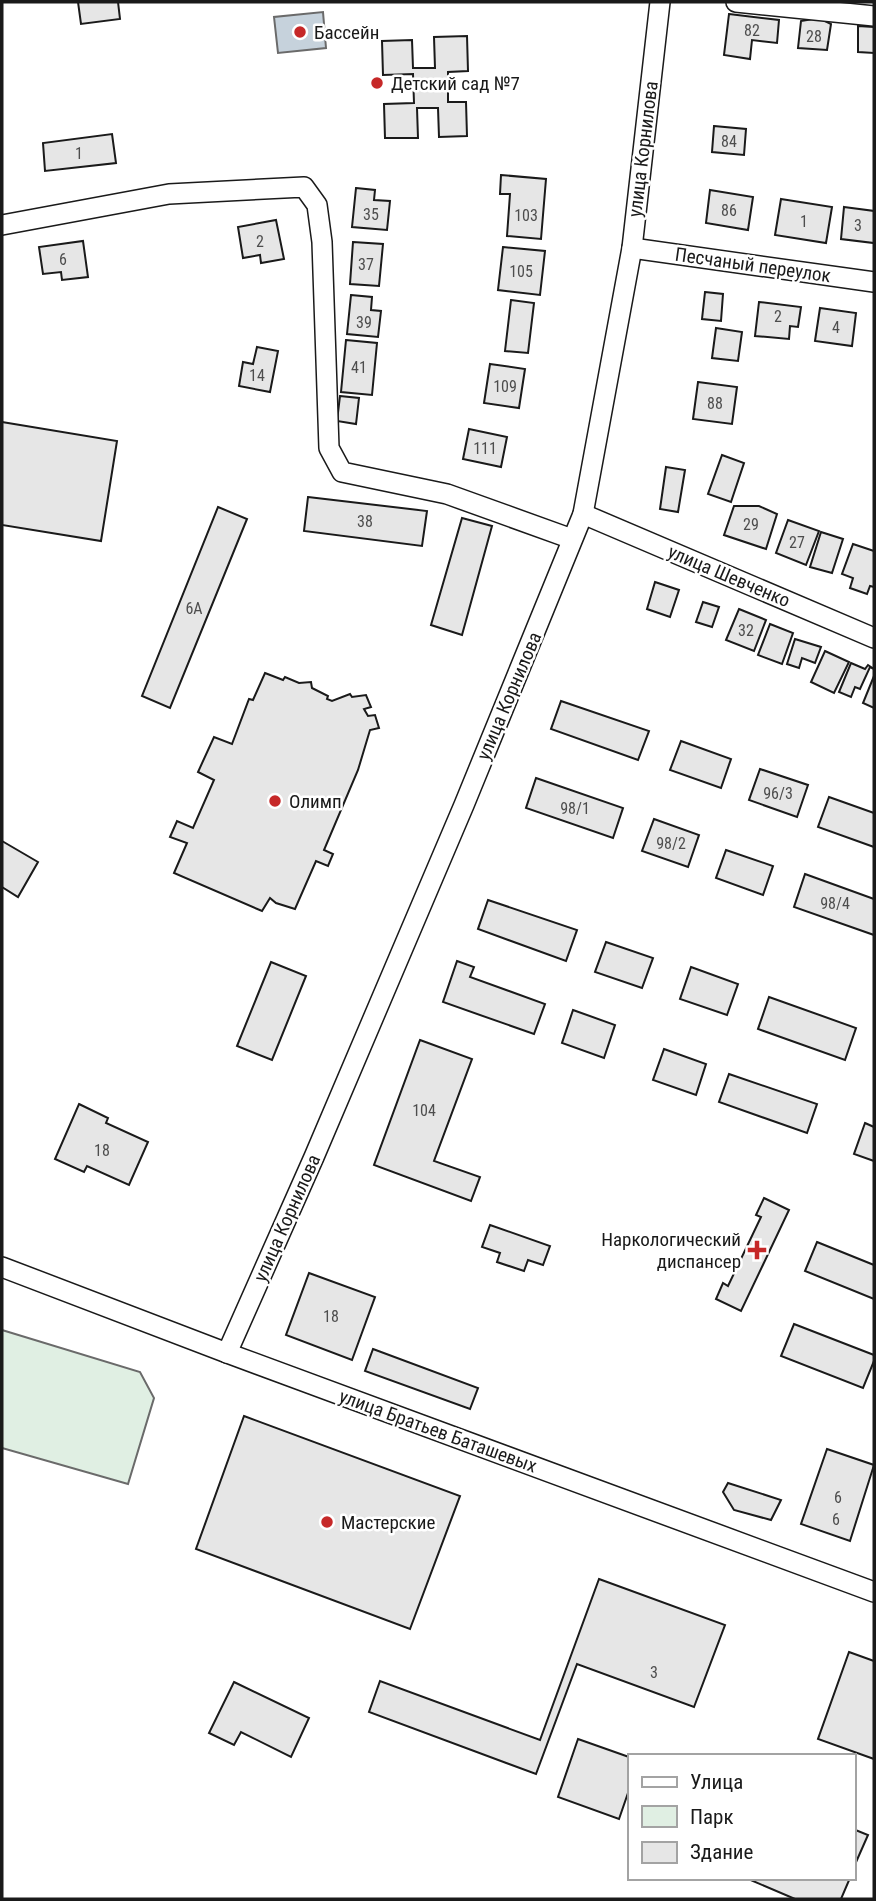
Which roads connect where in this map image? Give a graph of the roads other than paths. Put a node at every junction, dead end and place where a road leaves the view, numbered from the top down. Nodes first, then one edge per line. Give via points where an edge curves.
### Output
1 (660, 2) edge
2 (736, 2) edge
3 (874, 16) edge
4 (2, 225) edge
5 (632, 248) junction
6 (874, 282) edge
7 (583, 514) junction
8 (572, 539) junction
9 (874, 638) edge
10 (2, 1267) edge
11 (226, 1353) junction
12 (874, 1592) edge

1 - 5 street, улица Корнилова
2 - 3 street
4 - 8 street via 169,194 304,187 317,205 322,242 329,448 342,472 447,494
5 - 6 street, Песчаный переулок
5 - 7 street, улица Корнилова
7 - 8 street, улица Корнилова
7 - 9 street, улица Шевченко
8 - 11 street, улица Корнилова via 460,816
10 - 11 street, улица Братьев Баташевых
11 - 12 street, улица Братьев Баташевых

